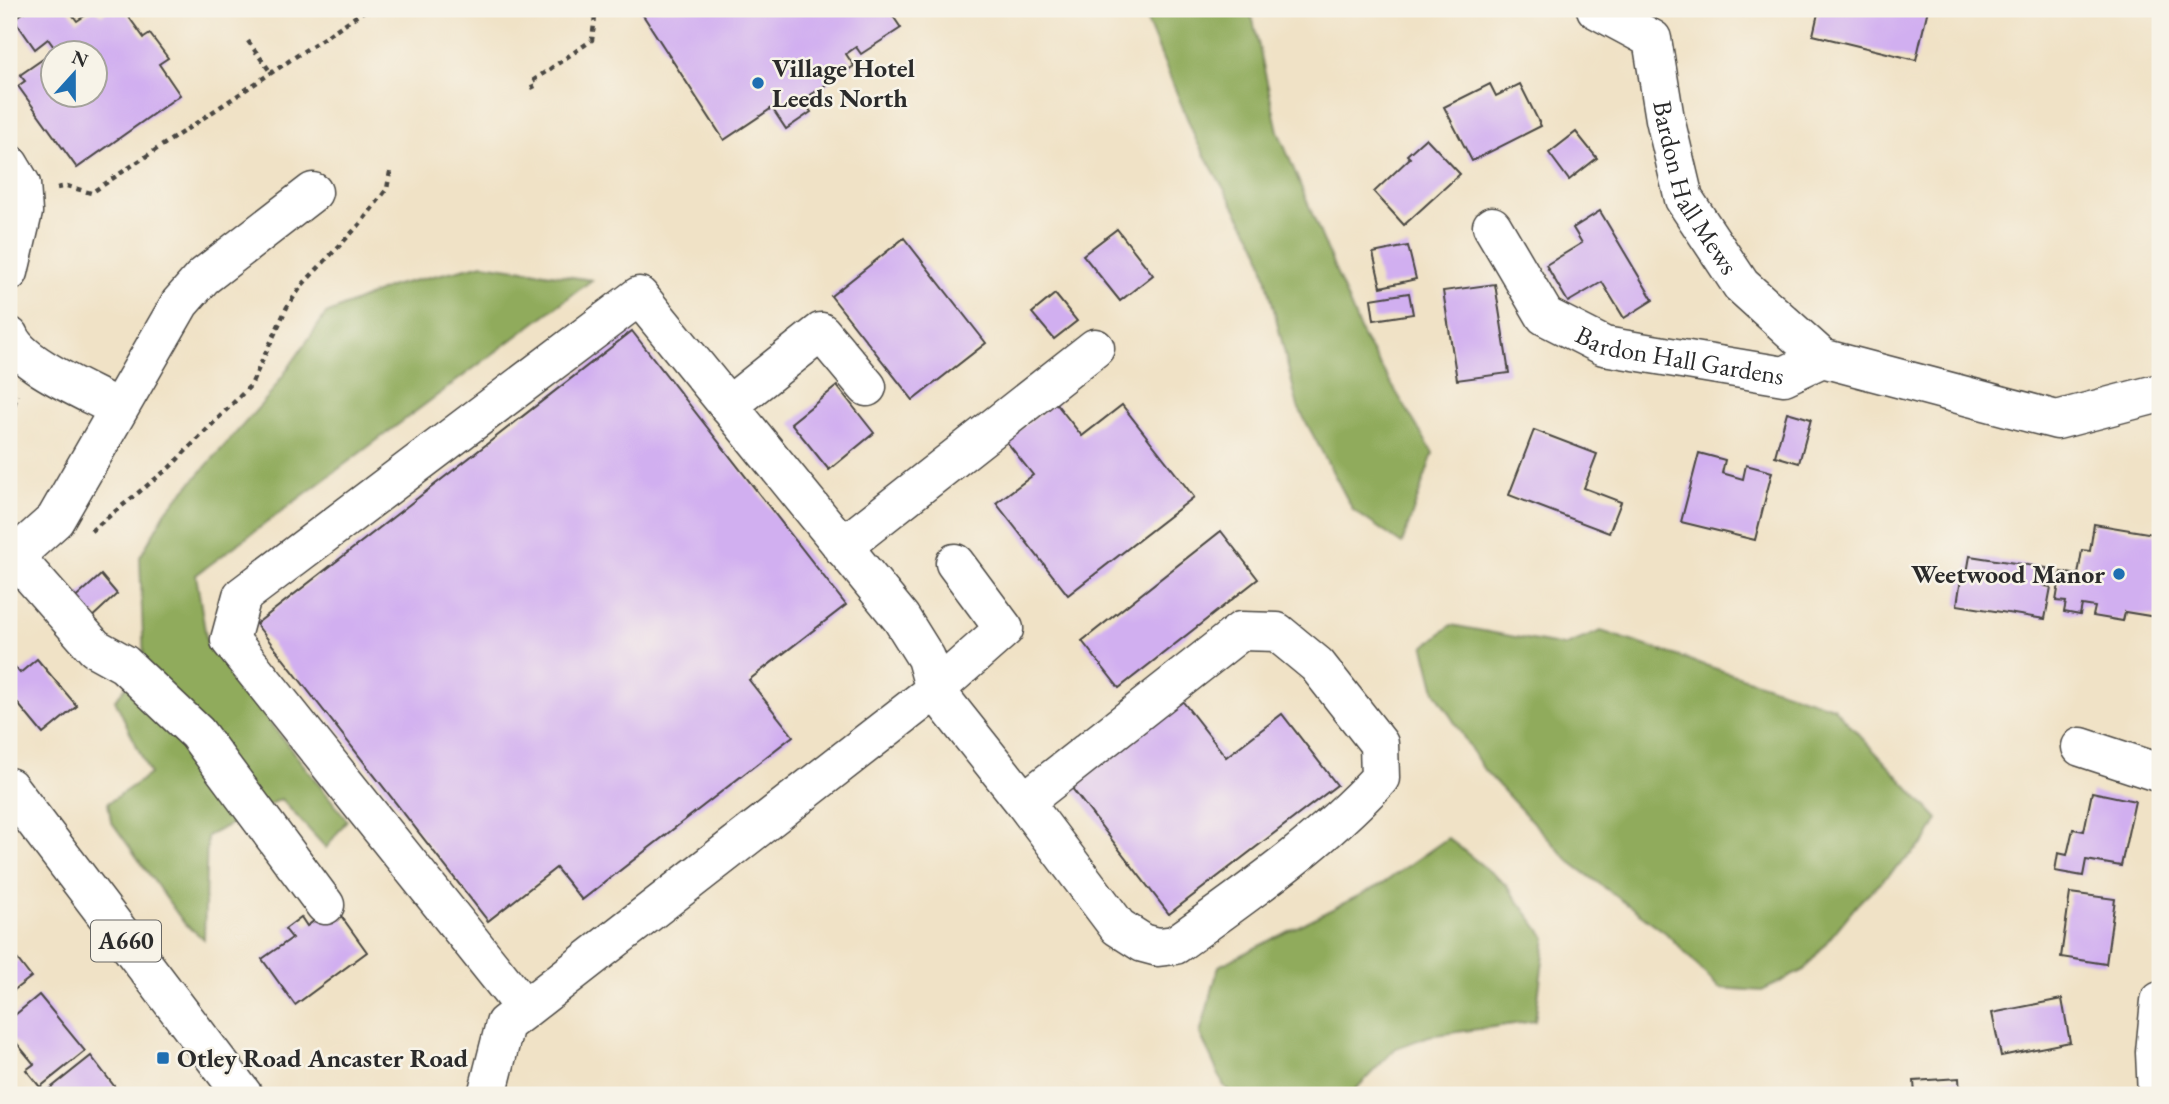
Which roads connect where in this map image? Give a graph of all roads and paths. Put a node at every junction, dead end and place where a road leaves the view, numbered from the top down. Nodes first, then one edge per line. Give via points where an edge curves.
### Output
1 (367, 9) edge
2 (596, 9) edge
3 (1596, 9) edge
4 (248, 41) dead end
5 (272, 74) junction
6 (534, 89) dead end
7 (390, 172) dead end
8 (15, 179) edge
9 (313, 192) dead end
10 (1492, 226) dead end
11 (9, 272) edge
12 (9, 336) edge
13 (1095, 348) dead end
14 (1822, 358) junction
15 (867, 387) dead end
16 (2160, 393) edge
17 (728, 406) junction
18 (117, 408) junction
19 (89, 532) dead end
20 (842, 547) junction
21 (12, 558) edge
22 (955, 563) dead end
23 (935, 691) junction
24 (2081, 747) dead end
25 (2160, 773) edge
26 (9, 786) edge
27 (1024, 802) junction
28 (324, 905) dead end
29 (2160, 1001) edge
30 (525, 1009) junction
31 (243, 1095) edge
32 (487, 1095) edge
33 (2150, 1095) edge
34 (2157, 1095) edge

1 - 5 path
2 - 6 path via 592,40 531,82
3 - 14 main road, Bardon Hall Mews via 1651,40 1684,199 1741,285
4 - 5 path
5 - 8 path via 91,193
7 - 19 path via 387,189 287,307 251,385 170,467
8 - 11 main road via 23,212
9 - 18 main road via 195,286
10 - 14 main road, Bardon Hall Gardens via 1545,316 1604,346 1784,376
12 - 18 main road via 26,358
13 - 20 main road
14 - 16 main road, Bardon Hall Gardens via 2057,419
15 - 17 main road via 821,332
17 - 20 main road
17 - 30 main road via 639,296 242,596 230,640
18 - 21 main road via 55,520
20 - 23 main road via 901,618 926,658
21 - 28 main road via 95,648 124,664 197,733
22 - 23 main road via 1004,629
23 - 27 main road
23 - 30 main road
24 - 25 main road
26 - 31 main road, A660
27 - 27 main road via 1118,926 1143,943 1175,945 1351,810 1380,778 1379,744 1317,665 1277,632 1241,632
29 - 34 main road
30 - 32 main road via 505,1024
33 - 34 main road

